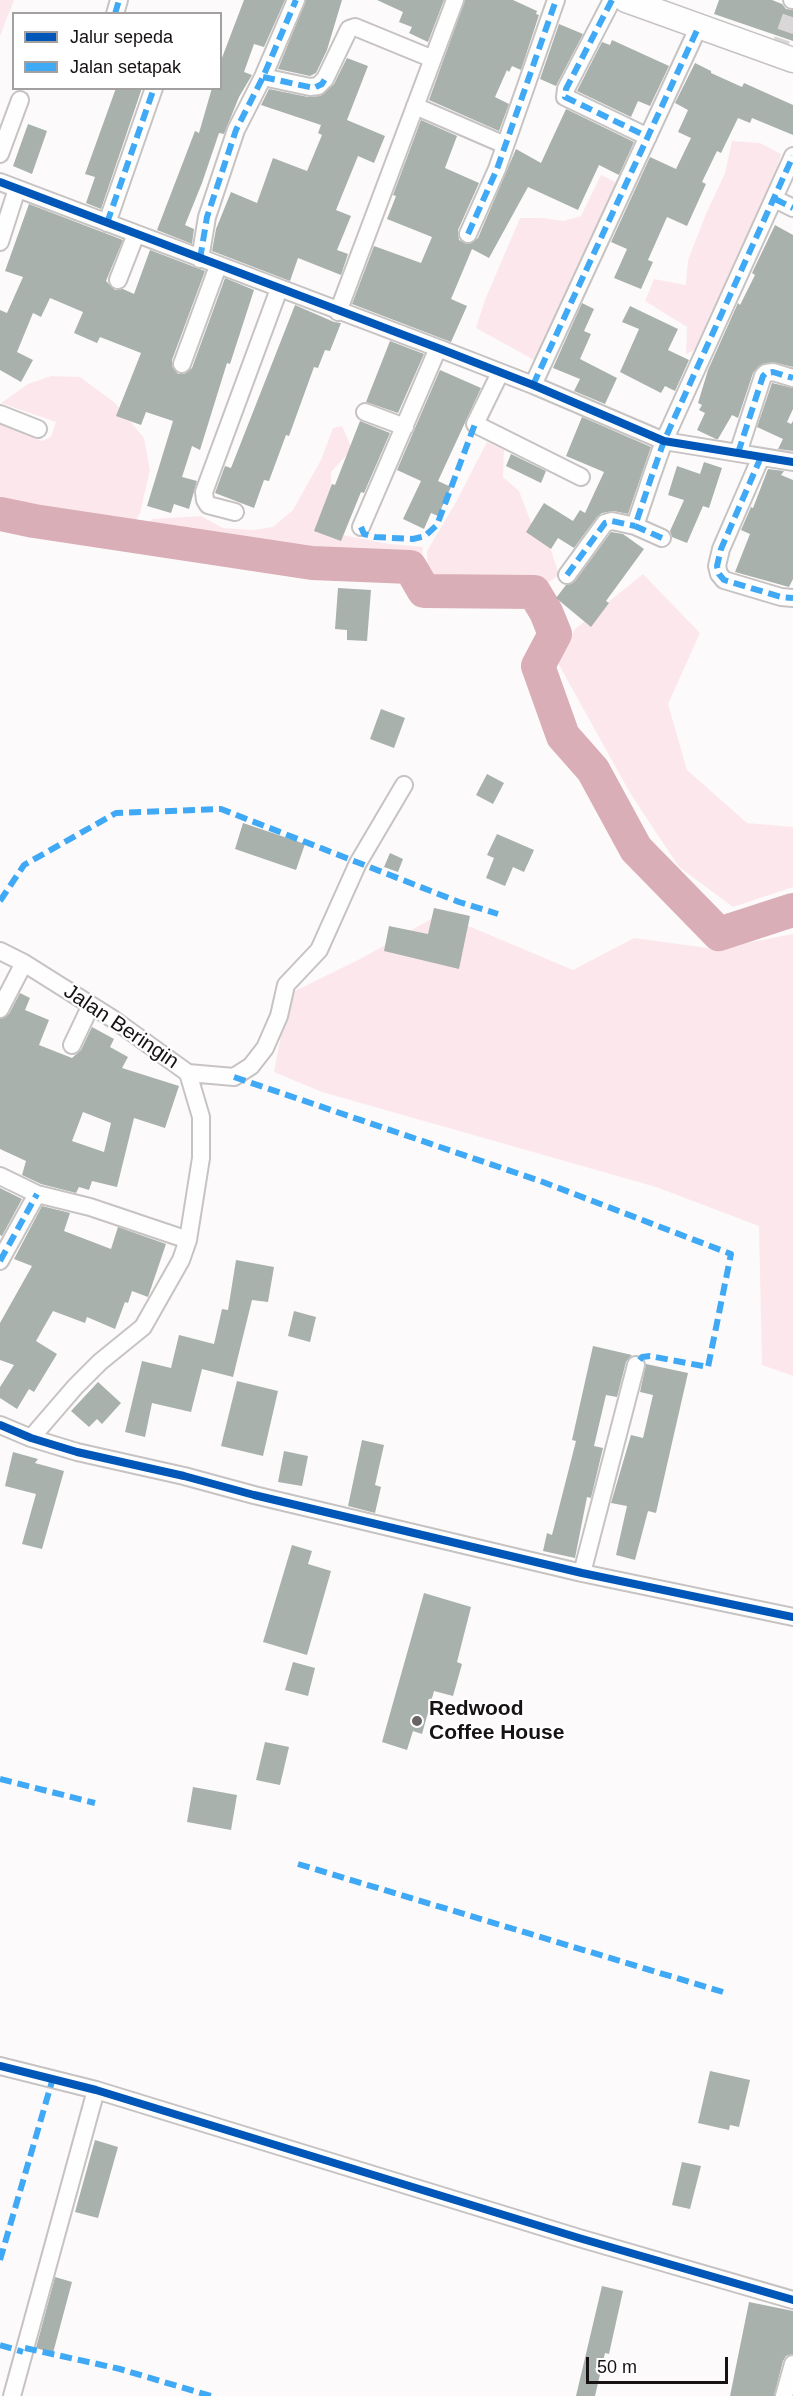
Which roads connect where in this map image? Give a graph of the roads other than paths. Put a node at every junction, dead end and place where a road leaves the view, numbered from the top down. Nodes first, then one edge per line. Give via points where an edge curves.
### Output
1 (296, 0) edge
2 (455, 0) edge
3 (556, 0) edge
4 (612, 0) edge
5 (626, 0) edge
6 (699, 26) junction
7 (433, 59) junction
8 (793, 60) edge
9 (263, 77) junction
10 (153, 90) edge
11 (20, 100) dead end
12 (415, 106) junction
13 (648, 137) junction
14 (505, 145) junction
15 (0, 154) edge
16 (793, 156) edge
17 (0, 182) edge
18 (17, 189) junction
19 (775, 199) junction
20 (793, 208) edge
21 (107, 223) junction
22 (136, 234) junction
23 (468, 234) dead end
24 (0, 243) edge
25 (200, 259) junction
26 (218, 266) junction
27 (118, 280) dead end
28 (279, 289) junction
29 (338, 312) junction
30 (438, 348) junction
31 (182, 364) dead end
32 (500, 373) junction
33 (793, 378) edge
34 (533, 385) junction
35 (365, 412) dead end
36 (0, 414) edge
37 (405, 428) junction
38 (38, 429) dead end
39 (664, 441) junction
40 (738, 453) junction
41 (761, 457) junction
42 (793, 462) edge
43 (581, 477) dead end
44 (235, 512) dead end
45 (635, 526) junction
46 (362, 527) dead end
47 (662, 538) dead end
48 (567, 575) dead end
49 (793, 598) edge
50 (404, 785) dead end
51 (0, 951) edge
52 (24, 963) junction
53 (92, 1005) junction
54 (0, 1009) edge
55 (72, 1045) dead end
56 (188, 1073) junction
57 (0, 1176) edge
58 (38, 1194) junction
59 (188, 1240) junction
60 (4, 1242) edge
61 (0, 1261) edge
62 (636, 1365) dead end
63 (0, 1425) edge
64 (31, 1438) junction
65 (582, 1573) junction
66 (793, 1617) edge
67 (0, 2066) edge
68 (96, 2090) junction
69 (793, 2300) edge
70 (793, 2364) edge
71 (12, 2396) edge
72 (784, 2396) edge

1 - 9 street
2 - 7 street
3 - 14 street
4 - 13 street via 565,97
5 - 6 main road
6 - 8 main road
6 - 13 street
7 - 9 street via 362,28 351,28 322,84 310,87
7 - 12 street
9 - 25 street via 236,130 207,218
10 - 21 street
11 - 15 street
12 - 14 street
12 - 29 street
13 - 34 street
14 - 23 street
16 - 19 street
17 - 18 street
18 - 21 street
18 - 24 street
19 - 20 street
19 - 39 street
21 - 22 street
22 - 25 street
22 - 27 street
25 - 26 street
26 - 28 street
26 - 31 street
28 - 29 street
28 - 44 street via 204,492 208,506
29 - 30 street
30 - 32 street
30 - 37 street
32 - 34 street
32 - 43 street via 475,424
33 - 40 street via 773,372 763,376
34 - 39 street
35 - 37 street
36 - 38 street
37 - 46 street
39 - 40 street
39 - 45 street
40 - 41 street
41 - 42 street
41 - 49 street via 717,566 724,579
45 - 47 street
45 - 48 street via 606,523
50 - 56 street via 358,863 319,950 286,985 279,1016 265,1048 251,1066 234,1077
51 - 52 street, Jalan Beringin
52 - 53 street, Jalan Beringin
52 - 54 street
53 - 55 street
53 - 56 street, Jalan Beringin
56 - 59 street, Jalan Beringin via 201,1117 201,1158
57 - 58 street
58 - 59 street
58 - 60 street
59 - 64 street, Jalan Beringin via 182,1260 143,1327 100,1362
60 - 61 street
62 - 65 street
63 - 64 street
64 - 65 street
65 - 66 street
67 - 68 street
68 - 69 street
68 - 71 street
70 - 72 street

